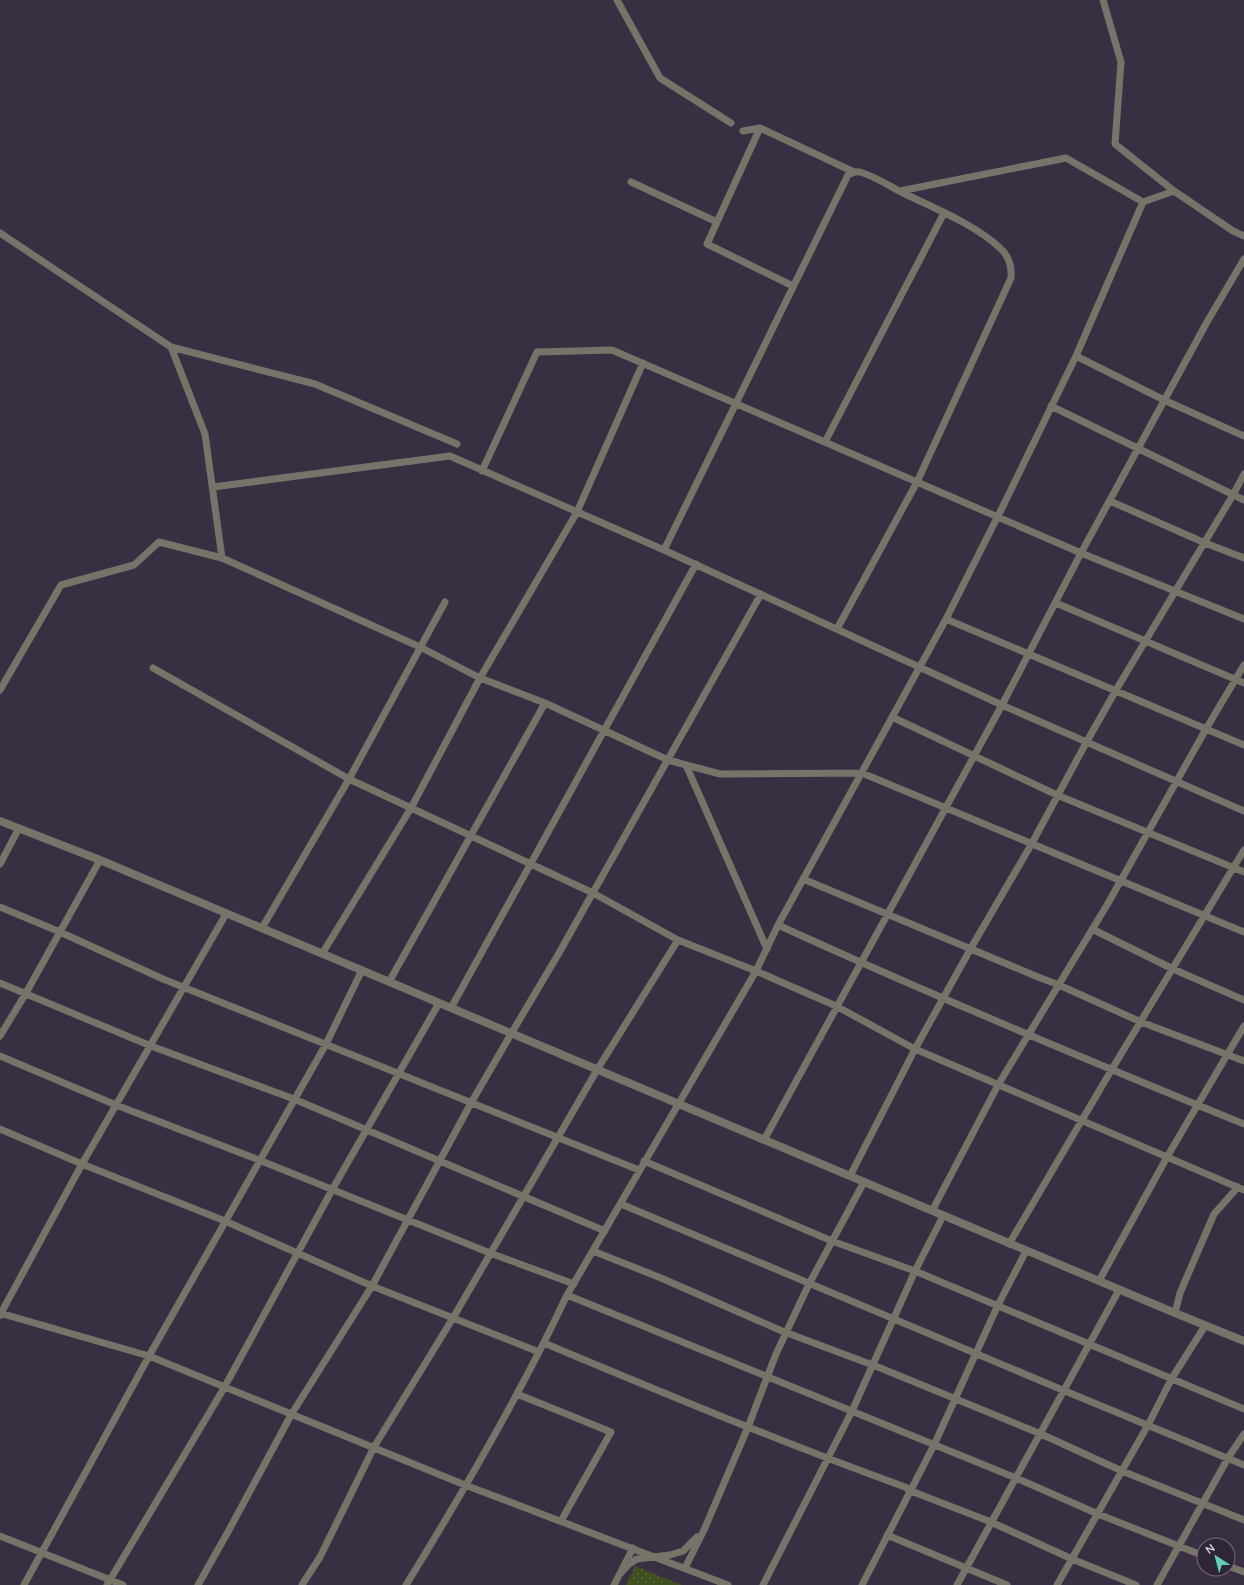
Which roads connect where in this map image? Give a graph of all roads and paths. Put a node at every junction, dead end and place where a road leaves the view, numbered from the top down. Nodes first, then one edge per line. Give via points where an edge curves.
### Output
1 (617, 0) edge
2 (1103, 0) edge
3 (731, 123) dead end
4 (760, 128) junction
5 (743, 131) dead end
6 (854, 172) junction
7 (631, 182) dead end
8 (900, 191) junction
9 (1174, 191) junction
10 (1143, 202) junction
11 (944, 213) junction
12 (717, 222) junction
13 (0, 233) edge
14 (1244, 236) edge
15 (1244, 259) edge
16 (793, 286) junction
17 (171, 348) junction
18 (1076, 356) junction
19 (643, 363) junction
20 (1164, 400) junction
21 (735, 403) junction
22 (1051, 406) junction
23 (1244, 436) edge
24 (825, 442) junction
25 (456, 444) dead end
26 (1138, 448) junction
27 (482, 471) junction
28 (1244, 474) edge
29 (917, 482) junction
30 (213, 487) junction
31 (1233, 495) junction
32 (1244, 500) edge
33 (1110, 501) junction
34 (577, 512) junction
35 (998, 517) junction
36 (1204, 543) junction
37 (664, 550) junction
38 (1081, 553) junction
39 (222, 558) junction
40 (1244, 558) edge
41 (696, 564) junction
42 (1176, 591) junction
43 (760, 594) junction
44 (445, 602) dead end
45 (1056, 603) junction
46 (946, 619) junction
47 (1244, 620) edge
48 (837, 629) junction
49 (1145, 642) junction
50 (420, 647) junction
51 (1029, 654) junction
52 (1244, 665) edge
53 (920, 667) junction
54 (153, 668) dead end
55 (480, 678) junction
56 (1235, 679) junction
57 (1244, 683) edge
58 (0, 690) edge
59 (1116, 690) junction
60 (545, 703) junction
61 (1002, 705) junction
62 (892, 717) junction
63 (1206, 729) junction
64 (605, 731) junction
65 (1086, 742) junction
66 (1244, 745) edge
67 (974, 755) junction
68 (668, 760) junction
69 (686, 765) junction
70 (862, 773) junction
71 (349, 779) junction
72 (1176, 782) junction
73 (1057, 795) junction
74 (411, 808) junction
75 (945, 808) junction
76 (1244, 811) edge
77 (0, 821) edge
78 (19, 828) junction
79 (1148, 832) junction
80 (471, 836) junction
81 (1032, 845) junction
82 (1244, 850) edge
83 (100, 860) junction
84 (0, 864) edge
85 (531, 864) junction
86 (1233, 868) junction
87 (1244, 872) edge
88 (803, 879) junction
89 (1121, 880) junction
90 (593, 893) junction
91 (0, 907) edge
92 (226, 914) junction
93 (887, 914) junction
94 (1204, 917) junction
95 (778, 926) junction
96 (262, 928) junction
97 (1092, 929) junction
98 (60, 932) junction
99 (1244, 932) edge
100 (678, 940) junction
101 (971, 948) junction
102 (767, 949) junction
103 (322, 954) junction
104 (860, 963) junction
105 (1173, 969) junction
106 (362, 970) junction
107 (756, 971) junction
108 (389, 982) junction
109 (0, 983) edge
110 (1059, 984) junction
111 (184, 987) junction
112 (26, 993) junction
113 (943, 998) junction
114 (1244, 1000) edge
115 (439, 1003) junction
116 (836, 1006) junction
117 (451, 1008) junction
118 (1141, 1022) junction
119 (1244, 1026) edge
120 (511, 1034) junction
121 (1029, 1035) junction
122 (0, 1036) edge
123 (326, 1044) junction
124 (150, 1046) junction
125 (915, 1049) junction
126 (1228, 1054) junction
127 (0, 1056) edge
128 (1244, 1061) edge
129 (1112, 1069) junction
130 (597, 1070) junction
131 (398, 1073) junction
132 (998, 1084) junction
133 (294, 1099) junction
134 (472, 1103) junction
135 (679, 1105) junction
136 (1198, 1105) junction
137 (116, 1106) junction
138 (1082, 1121) junction
139 (1244, 1124) edge
140 (0, 1129) edge
141 (366, 1129) junction
142 (557, 1137) junction
143 (764, 1140) junction
144 (1167, 1157) junction
145 (260, 1160) junction
146 (440, 1161) junction
147 (644, 1161) junction
148 (82, 1164) junction
149 (639, 1170) junction
150 (850, 1176) junction
151 (864, 1182) junction
152 (1241, 1189) edge
153 (332, 1190) junction
154 (523, 1196) junction
155 (621, 1204) junction
156 (932, 1211) junction
157 (943, 1216) junction
158 (407, 1220) junction
159 (225, 1221) junction
160 (605, 1232) junction
161 (832, 1241) junction
162 (1009, 1244) junction
163 (593, 1251) junction
164 (1026, 1251) junction
165 (297, 1253) junction
166 (490, 1254) junction
167 (915, 1271) junction
168 (1099, 1281) junction
169 (574, 1284) junction
170 (809, 1284) junction
171 (372, 1286) junction
172 (1119, 1290) junction
173 (567, 1295) junction
174 (998, 1305) junction
175 (0, 1313) edge
176 (1175, 1313) junction
177 (453, 1318) junction
178 (893, 1318) junction
179 (1205, 1326) junction
180 (786, 1332) junction
181 (1244, 1341) edge
182 (544, 1343) junction
183 (1089, 1344) junction
184 (539, 1352) junction
185 (976, 1353) junction
186 (149, 1356) junction
187 (872, 1365) junction
188 (767, 1377) junction
189 (1172, 1378) junction
190 (224, 1388) junction
191 (1065, 1391) junction
192 (517, 1394) junction
193 (955, 1398) junction
194 (1244, 1409) edge
195 (852, 1411) junction
196 (291, 1415) junction
197 (1148, 1425) junction
198 (748, 1427) junction
199 (1041, 1434) junction
200 (1244, 1434) edge
201 (934, 1444) junction
202 (374, 1447) junction
203 (828, 1458) junction
204 (1228, 1458) junction
205 (1244, 1465) edge
206 (1122, 1472) junction
207 (1016, 1478) junction
208 (465, 1485) junction
209 (911, 1491) junction
210 (1204, 1504) junction
211 (1098, 1514) junction
212 (1244, 1520) edge
213 (561, 1521) junction
214 (991, 1522) junction
215 (704, 1530) junction
216 (0, 1536) edge
217 (887, 1536) junction
218 (1179, 1546) junction
219 (633, 1548) junction
220 (1196, 1553) edge
221 (43, 1554) junction
222 (654, 1556) junction
223 (1072, 1559) junction
224 (684, 1568) junction
225 (966, 1569) junction
226 (620, 1574) junction
227 (108, 1582) edge
228 (24, 1585) edge
229 (123, 1585) edge
230 (198, 1585) edge
231 (302, 1585) edge
232 (406, 1585) edge
233 (614, 1585) edge
234 (728, 1585) edge
235 (763, 1585) edge
236 (862, 1585) edge
237 (957, 1585) edge
238 (1007, 1585) edge
239 (1057, 1585) edge
240 (1136, 1585) edge
241 (1157, 1585) edge

1 - 3 street via 660,78
2 - 9 street via 1121,62 1115,144
4 - 5 street
4 - 6 street
4 - 12 street
6 - 8 street
6 - 16 street via 848,175
7 - 12 street
8 - 10 street via 1066,158
8 - 11 street
9 - 10 street
9 - 14 street
10 - 18 street
11 - 24 street
11 - 29 street via 987,237 1001,249 1012,270 1011,278
12 - 16 street via 707,244
13 - 17 street
15 - 20 street
16 - 21 street
17 - 25 street via 315,384
17 - 30 street via 205,434
18 - 20 street
18 - 22 street
19 - 21 street
19 - 27 street via 612,350 537,352
19 - 34 street
20 - 23 street
20 - 26 street
21 - 24 street
21 - 37 street
22 - 26 street
22 - 35 street
24 - 29 street
26 - 31 street
26 - 33 street
27 - 30 street via 450,456
27 - 34 street
28 - 31 street
29 - 35 street
29 - 48 street
30 - 39 street
31 - 32 street
31 - 36 street
33 - 36 street
33 - 38 street
34 - 37 street
34 - 55 street
35 - 38 street
35 - 46 street
36 - 40 street
36 - 42 street
37 - 41 street
38 - 42 street
38 - 45 street
39 - 50 street
39 - 58 street via 159,542 134,565 61,585
41 - 43 street
41 - 64 street
42 - 47 street
42 - 49 street
43 - 48 street
43 - 68 street
44 - 50 street
45 - 49 street
45 - 51 street
46 - 51 street
46 - 53 street
48 - 53 street
49 - 56 street
49 - 59 street
50 - 55 street
50 - 71 street
51 - 59 street
51 - 61 street
52 - 56 street
53 - 61 street
53 - 62 street
54 - 71 street
55 - 60 street
55 - 74 street
56 - 57 street
56 - 63 street
59 - 63 street
59 - 65 street
60 - 64 street
60 - 80 street
61 - 65 street
61 - 67 street
62 - 67 street
62 - 70 street
63 - 66 street
63 - 72 street
64 - 68 street
64 - 85 street
65 - 72 street
65 - 73 street
67 - 73 street
67 - 75 street
68 - 69 street
68 - 90 street
69 - 70 street via 720,774
69 - 102 street
70 - 75 street
70 - 88 street
71 - 74 street
71 - 96 street
72 - 76 street
72 - 79 street
73 - 79 street
73 - 81 street
74 - 80 street
74 - 103 street
75 - 81 street
75 - 93 street
77 - 78 street
78 - 83 street
78 - 84 street
79 - 86 street
79 - 89 street
80 - 85 street
80 - 108 street
81 - 89 street
81 - 101 street
82 - 86 street
83 - 92 street
83 - 98 street
85 - 90 street
85 - 117 street
86 - 87 street
86 - 94 street
88 - 93 street
88 - 95 street
89 - 94 street
89 - 97 street
90 - 100 street
90 - 120 street
91 - 98 street
92 - 96 street
92 - 111 street
93 - 101 street
93 - 104 street
94 - 99 street
94 - 105 street
95 - 102 street
95 - 104 street
96 - 103 street
97 - 105 street
97 - 110 street
98 - 111 street
98 - 112 street
100 - 107 street
100 - 130 street
101 - 110 street
101 - 113 street
102 - 107 street
103 - 106 street
104 - 113 street
104 - 116 street
105 - 114 street
105 - 118 street
106 - 108 street
106 - 123 street
107 - 116 street
107 - 135 street
108 - 115 street
109 - 112 street
110 - 118 street
110 - 121 street
111 - 123 street
111 - 124 street
112 - 122 street
112 - 124 street
113 - 121 street
113 - 125 street
115 - 117 street
115 - 131 street
116 - 125 street
116 - 143 street
117 - 120 street
118 - 126 street
118 - 129 street
119 - 126 street
120 - 130 street
120 - 134 street
121 - 129 street
121 - 132 street
123 - 131 street
123 - 133 street
124 - 133 street
124 - 137 street
125 - 132 street
125 - 150 street
126 - 128 street
126 - 136 street
127 - 137 street
129 - 136 street
129 - 138 street
130 - 135 street
130 - 142 street
131 - 134 street
131 - 141 street
132 - 138 street
132 - 156 street
133 - 141 street
133 - 145 street
134 - 142 street
134 - 146 street
135 - 143 street
135 - 147 street
136 - 139 street
136 - 144 street
137 - 145 street
137 - 148 street
138 - 144 street
138 - 162 street
140 - 148 street
141 - 146 street
141 - 153 street
142 - 149 street
142 - 154 street
143 - 150 street
144 - 152 street
144 - 168 street
145 - 153 street
145 - 159 street
146 - 154 street
146 - 158 street
147 - 149 street
147 - 161 street
148 - 159 street
148 - 175 street
149 - 155 street
150 - 151 street
151 - 156 street
151 - 161 street
152 - 176 street via 1214,1214 1180,1292
153 - 158 street
153 - 165 street
154 - 160 street
154 - 166 street
155 - 160 street
155 - 170 street
156 - 157 street
157 - 162 street
157 - 167 street
158 - 166 street
158 - 171 street
159 - 165 street
159 - 186 street
160 - 163 street
161 - 167 street
161 - 170 street
162 - 164 street
163 - 169 street
163 - 180 street
164 - 168 street
164 - 174 street
165 - 171 street
165 - 190 street
166 - 169 street
166 - 177 street
167 - 174 street
167 - 178 street
168 - 172 street
169 - 173 street
170 - 178 street
170 - 180 street
171 - 177 street
171 - 196 street
172 - 176 street
172 - 183 street
173 - 182 street
173 - 188 street
174 - 183 street
174 - 185 street
175 - 186 street
176 - 179 street
177 - 184 street
177 - 202 street
178 - 185 street
178 - 187 street
179 - 181 street
179 - 189 street
180 - 187 street
180 - 188 street
182 - 184 street
182 - 198 street
183 - 189 street
183 - 191 street
184 - 192 street
185 - 191 street
185 - 193 street
186 - 190 street
186 - 221 street
187 - 193 street
187 - 195 street
188 - 195 street
188 - 198 street
189 - 194 street
189 - 197 street
190 - 196 street
190 - 227 street
191 - 197 street
191 - 199 street
192 - 208 street
192 - 213 street via 611,1432
193 - 199 street
193 - 201 street
195 - 201 street
195 - 203 street
196 - 202 street
196 - 230 street
197 - 204 street
197 - 206 street
198 - 203 street
198 - 215 street
199 - 206 street
199 - 207 street
200 - 204 street
201 - 207 street
201 - 209 street
202 - 208 street
202 - 231 street via 320,1557
203 - 209 street
203 - 235 street
204 - 205 street
204 - 210 street
206 - 210 street
206 - 211 street
207 - 211 street
207 - 214 street
208 - 213 street
208 - 232 street
209 - 214 street
209 - 217 street
210 - 212 street
210 - 218 street
211 - 218 street
211 - 223 street
213 - 219 street
214 - 223 street
214 - 225 street
215 - 222 street via 683,1551
215 - 224 street
216 - 221 street
217 - 225 street
217 - 236 street
218 - 220 street
218 - 241 street
219 - 222 street
219 - 226 street
221 - 227 street
221 - 228 street
222 - 224 street
222 - 226 street via 637,1559
223 - 239 street
223 - 240 street
224 - 234 street
225 - 237 street
225 - 238 street
226 - 233 street
227 - 229 street

